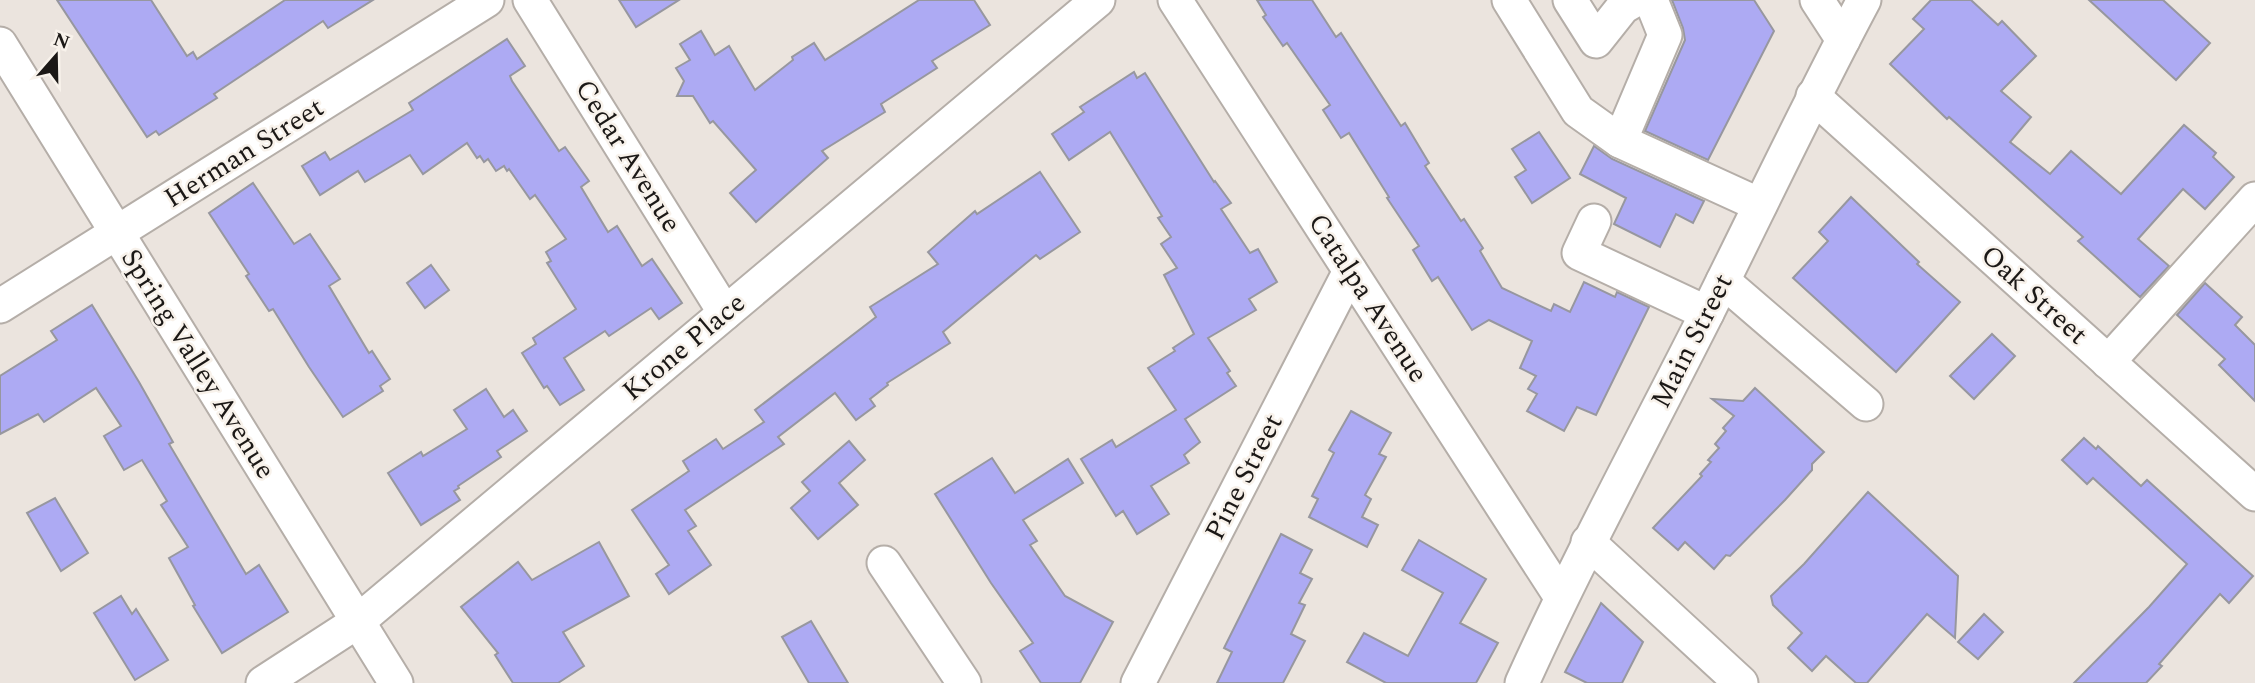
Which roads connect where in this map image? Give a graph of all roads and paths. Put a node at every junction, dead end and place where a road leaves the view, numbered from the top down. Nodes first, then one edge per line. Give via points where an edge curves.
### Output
1 (487, 0) edge
2 (530, 0) edge
3 (1098, 0) edge
4 (1175, 0) edge
5 (1509, 0) edge
6 (1570, 0) edge
7 (1635, 0) edge
8 (1651, 0) edge
9 (1817, 0) edge
10 (1864, 0) edge
11 (1843, 40) junction
12 (0, 44) edge
13 (1813, 96) junction
14 (1620, 141) junction
15 (2255, 199) edge
16 (1760, 205) junction
17 (1594, 222) dead end
18 (117, 233) junction
19 (1350, 271) junction
20 (1723, 281) junction
21 (0, 306) edge
22 (725, 313) junction
23 (1707, 313) junction
24 (2108, 362) junction
25 (1866, 404) dead end
26 (2255, 494) edge
27 (1588, 542) junction
28 (884, 563) dead end
29 (1561, 597) junction
30 (357, 622) junction
31 (263, 683) edge
32 (396, 683) edge
33 (964, 683) edge
34 (1138, 683) edge
35 (1522, 683) edge
36 (1741, 683) edge

1 - 18 street, Herman Street
2 - 22 street, Cedar Avenue
3 - 22 street, Krone Place
4 - 19 street, Catalpa Avenue
5 - 14 street via 1578,111
6 - 7 street via 1596,41 1623,7
8 - 14 street via 1665,35
9 - 11 street
10 - 11 street, Main Street
11 - 13 street, Main Street
12 - 18 street, Spring Valley Avenue
13 - 16 street, Main Street
13 - 24 street, Oak Street
14 - 16 street
15 - 24 street
16 - 20 street, Main Street
17 - 23 street via 1578,253
18 - 21 street, Herman Street
18 - 30 street, Spring Valley Avenue
19 - 29 street, Catalpa Avenue
19 - 34 street, Pine Street
20 - 23 street, Main Street
20 - 25 street
22 - 30 street, Krone Place
23 - 27 street, Main Street
24 - 26 street, Oak Street
27 - 29 street, Main Street
27 - 36 street
28 - 33 street
29 - 35 street, Main Street
30 - 31 street, Krone Place
30 - 32 street, Spring Valley Avenue

